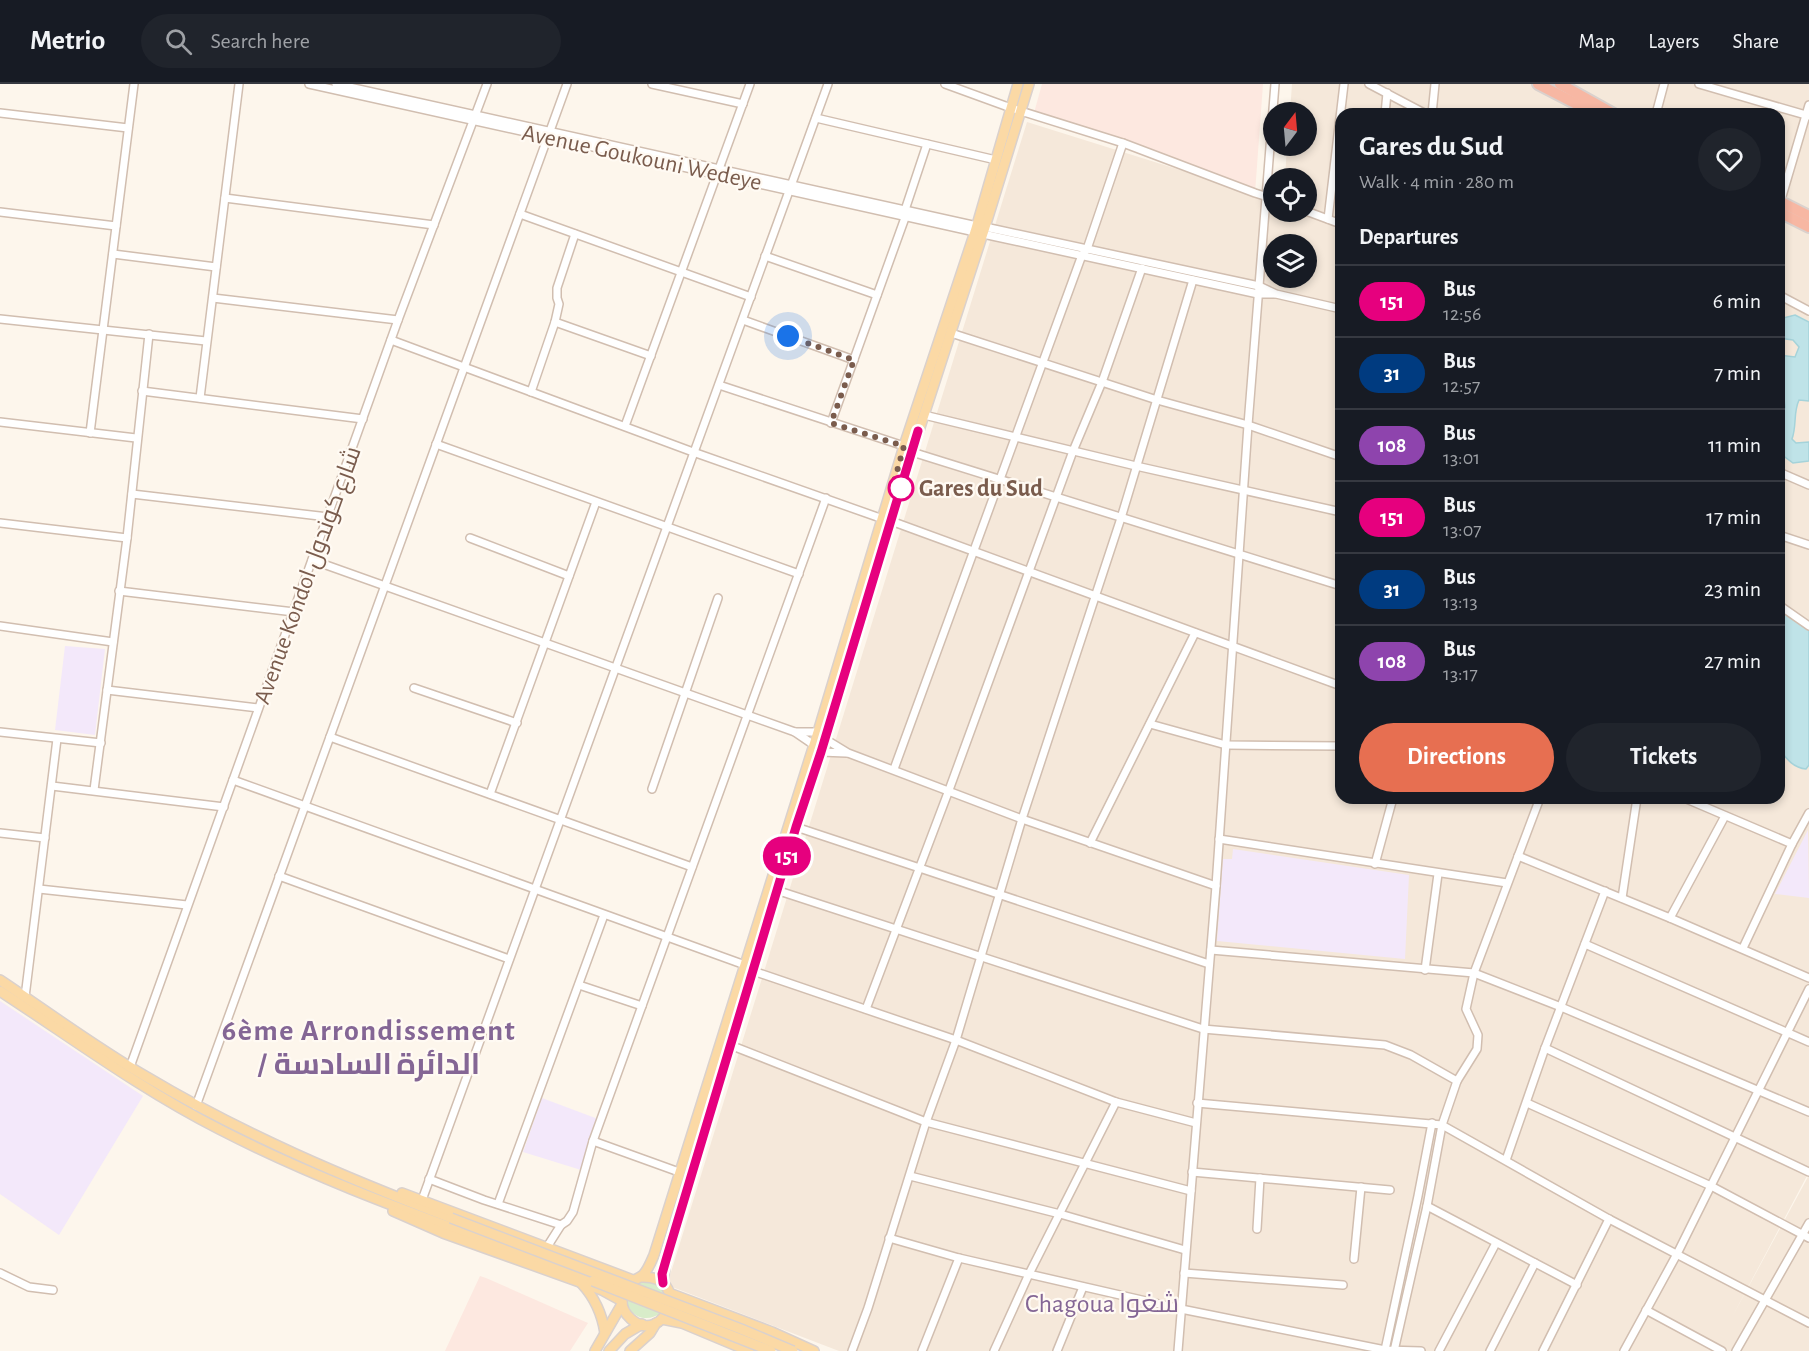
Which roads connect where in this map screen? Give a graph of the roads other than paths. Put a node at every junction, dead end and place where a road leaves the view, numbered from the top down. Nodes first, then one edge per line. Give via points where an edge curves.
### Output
1 (134, 84) edge
2 (239, 84) edge
3 (311, 84) edge
4 (336, 84) edge
5 (487, 84) edge
6 (567, 84) edge
7 (652, 84) edge
8 (750, 84) edge
9 (828, 84) edge
10 (945, 84) edge
11 (1016, 84) edge
12 (1275, 84) edge
13 (1344, 84) edge
14 (1369, 84) edge
15 (1435, 84) edge
16 (1538, 84) edge
17 (1560, 84) edge
18 (1664, 84) edge
19 (1699, 84) edge
20 (1029, 87) edge
21 (1387, 93) junction
22 (743, 104) junction
23 (1809, 105) edge
24 (1341, 108) edge
25 (1386, 108) edge
26 (1415, 108) edge
27 (1433, 108) edge
28 (1584, 108) edge
29 (1603, 108) edge
30 (1658, 108) edge
31 (1781, 108) edge
32 (1016, 109) junction
33 (1785, 109) edge
34 (0, 113) edge
35 (1808, 116) edge
36 (475, 118) junction
37 (816, 118) junction
38 (128, 128) junction
39 (549, 134) junction
40 (1123, 143) junction
41 (927, 144) junction
42 (996, 160) junction
43 (1335, 160) edge
44 (1271, 168) edge
45 (718, 171) junction
46 (791, 187) junction
47 (1785, 187) edge
48 (1263, 195) edge
49 (225, 198) junction
50 (1785, 207) edge
51 (1785, 209) edge
52 (0, 212) edge
53 (905, 213) junction
54 (1806, 213) edge
55 (520, 214) junction
56 (1317, 215) edge
57 (1328, 219) junction
58 (1267, 222) edge
59 (1335, 222) edge
60 (434, 225) junction
61 (116, 226) junction
62 (1809, 227) edge
63 (980, 230) junction
64 (575, 234) junction
65 (1085, 252) junction
66 (113, 254) junction
67 (765, 256) junction
68 (216, 267) junction
69 (1142, 268) junction
70 (681, 273) junction
71 (1193, 280) junction
72 (1259, 290) junction
73 (877, 296) junction
74 (751, 297) junction
75 (213, 298) junction
76 (1785, 299) edge
77 (1335, 308) edge
78 (1809, 311) edge
79 (0, 319) edge
80 (398, 320) junction
81 (743, 320) junction
82 (555, 322) junction
83 (103, 329) junction
84 (951, 333) junction
85 (149, 334) junction
86 (391, 340) junction
87 (206, 341) junction
88 (651, 356) junction
89 (854, 360) junction
90 (1042, 362) junction
91 (464, 367) junction
92 (1102, 382) junction
93 (719, 385) junction
94 (142, 391) junction
95 (531, 392) junction
96 (200, 398) junction
97 (1156, 400) junction
98 (924, 414) junction
99 (363, 419) junction
100 (0, 422) edge
101 (831, 423) junction
102 (1248, 425) junction
103 (625, 426) junction
104 (90, 433) junction
105 (1015, 437) junction
106 (136, 438) junction
107 (436, 444) junction
108 (908, 449) junction
109 (1073, 451) junction
110 (693, 452) junction
111 (1335, 455) edge
112 (1136, 466) junction
113 (1785, 475) edge
114 (999, 481) junction
115 (1809, 485) edge
116 (1244, 490) junction
117 (132, 494) junction
118 (826, 498) junction
119 (1057, 499) junction
120 (596, 502) junction
121 (1335, 512) edge
122 (328, 517) junction
123 (1121, 518) junction
124 (887, 520) junction
125 (0, 524) edge
126 (666, 526) junction
127 (1785, 537) edge
128 (127, 538) junction
129 (470, 538) dead end
130 (1809, 545) edge
131 (974, 549) junction
132 (1240, 555) junction
133 (312, 560) junction
134 (1029, 570) junction
135 (799, 574) junction
136 (569, 576) junction
137 (1335, 584) edge
138 (384, 587) junction
139 (119, 591) junction
140 (1096, 597) junction
141 (718, 598) dead end
142 (1785, 609) edge
143 (294, 612) junction
144 (0, 626) edge
145 (1809, 626) edge
146 (1195, 633) junction
147 (113, 642) junction
148 (545, 644) junction
149 (1233, 645) junction
150 (615, 669) junction
151 (1335, 684) edge
152 (414, 688) dead end
153 (107, 690) junction
154 (684, 694) junction
155 (258, 708) junction
156 (747, 717) junction
157 (517, 723) junction
158 (1150, 724) junction
159 (0, 732) edge
160 (795, 732) junction
161 (818, 732) junction
162 (330, 737) junction
163 (57, 739) junction
164 (825, 739) junction
165 (101, 743) junction
166 (814, 745) junction
167 (1226, 745) junction
168 (1335, 746) edge
169 (821, 752) junction
170 (848, 753) junction
171 (894, 769) junction
172 (233, 780) junction
173 (52, 786) junction
174 (652, 789) dead end
175 (94, 790) junction
176 (949, 790) junction
177 (490, 794) junction
178 (1390, 804) edge
179 (1538, 804) edge
180 (1636, 804) edge
181 (1698, 804) edge
182 (304, 806) junction
183 (224, 807) junction
184 (1809, 813) edge
185 (1725, 816) junction
186 (1022, 819) junction
187 (560, 820) junction
188 (796, 827) junction
189 (0, 833) edge
190 (45, 838) junction
191 (1219, 839) junction
192 (1090, 843) junction
193 (1792, 844) junction
194 (1518, 856) junction
195 (1375, 864) junction
196 (692, 867) junction
197 (920, 867) junction
198 (1438, 874) junction
199 (279, 876) junction
200 (1507, 883) junction
201 (1216, 886) junction
202 (39, 889) junction
203 (534, 889) junction
204 (776, 890) junction
205 (1605, 891) junction
206 (1000, 895) junction
207 (1622, 898) junction
208 (187, 905) junction
209 (604, 915) junction
210 (1670, 918) junction
211 (897, 928) junction
212 (668, 937) junction
213 (1585, 944) junction
214 (1743, 948) junction
215 (1211, 950) junction
216 (981, 957) junction
217 (509, 959) junction
218 (1209, 964) junction
219 (749, 968) junction
220 (1425, 970) junction
221 (1474, 973) junction
222 (1809, 978) edge
223 (0, 980) edge
224 (579, 985) junction
225 (1809, 989) edge
226 (0, 991) edge
227 (25, 997) junction
228 (642, 1006) junction
229 (1561, 1007) junction
230 (867, 1009) junction
231 (1203, 1029) junction
232 (1788, 1033) junction
233 (956, 1040) junction
234 (1809, 1042) edge
235 (730, 1046) junction
236 (1545, 1048) junction
237 (130, 1067) junction
238 (1457, 1081) junction
239 (1759, 1090) junction
240 (1116, 1102) junction
241 (1197, 1103) junction
242 (1527, 1103) junction
243 (196, 1106) junction
244 (1809, 1112) edge
245 (926, 1122) junction
246 (1196, 1123) junction
247 (1432, 1124) junction
248 (1442, 1125) junction
249 (1737, 1137) junction
250 (593, 1141) junction
251 (1506, 1160) junction
252 (1084, 1164) junction
253 (679, 1172) junction
254 (1192, 1172) junction
255 (1809, 1172) edge
256 (910, 1176) junction
257 (1260, 1178) junction
258 (429, 1179) junction
259 (362, 1183) junction
260 (1711, 1186) junction
261 (1361, 1187) junction
262 (348, 1189) junction
263 (1390, 1190) dead end
264 (1191, 1191) junction
265 (422, 1200) junction
266 (498, 1204) junction
267 (1427, 1206) junction
268 (1060, 1214) junction
269 (1609, 1219) junction
270 (450, 1222) junction
271 (1809, 1222) edge
272 (561, 1225) junction
273 (1257, 1229) dead end
274 (1806, 1236) edge
275 (889, 1238) junction
276 (1496, 1243) junction
277 (547, 1246) junction
278 (1185, 1250) junction
279 (1677, 1254) junction
280 (959, 1258) junction
281 (1354, 1259) dead end
282 (1535, 1263) junction
283 (1402, 1269) junction
284 (1413, 1271) junction
285 (0, 1273) edge
286 (1184, 1273) junction
287 (1029, 1274) junction
288 (637, 1278) junction
289 (580, 1282) junction
290 (663, 1283) junction
291 (1343, 1285) dead end
292 (1577, 1285) junction
293 (1083, 1287) junction
294 (53, 1290) dead end
295 (669, 1293) junction
296 (1765, 1300) junction
297 (622, 1303) junction
298 (1181, 1310) junction
299 (1646, 1310) junction
300 (659, 1321) junction
301 (1809, 1323) edge
302 (642, 1324) junction
303 (605, 1333) junction
304 (1385, 1350) edge
305 (595, 1351) edge
306 (609, 1351) edge
307 (630, 1351) edge
308 (749, 1351) edge
309 (771, 1351) edge
310 (793, 1351) edge
311 (814, 1351) edge
312 (852, 1351) edge
313 (922, 1351) edge
314 (994, 1351) edge
315 (1057, 1351) edge
316 (1178, 1351) edge
317 (1394, 1351) edge
318 (1421, 1351) edge
319 (1439, 1351) edge
320 (1490, 1351) edge
321 (1543, 1351) edge
322 (1624, 1351) edge
323 (1722, 1351) edge
324 (1736, 1351) edge

1 - 38 street
2 - 49 street
3 - 36 street, Avenue Goukouni Wedeye
4 - 36 street, Avenue Goukouni Wedeye
5 - 36 street, Avenue Kondol شارع كوندول
6 - 39 street
7 - 22 street
8 - 22 street
9 - 37 street
10 - 32 street
11 - 32 main road
12 - 44 street
13 - 24 street
14 - 21 street
15 - 27 street
16 - 28 highway
17 - 29 highway
18 - 30 street
19 - 31 street
20 - 32 main road
21 - 25 street
21 - 26 street
22 - 45 street
23 - 35 street
32 - 40 street
32 - 42 main road
32 - 63 main road
33 - 35 street
34 - 38 street
35 - 47 street
36 - 39 street, Avenue Goukouni Wedeye
36 - 60 street, Avenue Kondol شارع كوندول
37 - 41 street
37 - 46 street
38 - 61 street
39 - 45 street, Avenue Goukouni Wedeye
39 - 55 street
40 - 48 street
40 - 65 street
41 - 42 street
41 - 53 street
42 - 63 main road
43 - 57 street
45 - 46 street, Avenue Goukouni Wedeye
45 - 70 street
46 - 53 street, Avenue Goukouni Wedeye
46 - 67 street
49 - 60 street
49 - 68 street
50 - 54 highway
51 - 62 highway
52 - 61 street
53 - 63 street, Avenue Goukouni Wedeye
53 - 73 street
55 - 64 street
55 - 91 street
56 - 57 street
57 - 59 street
58 - 72 street
60 - 80 street, Avenue Kondol شارع كوندول
61 - 66 street
63 - 65 street, Avenue Goukouni Wedeye
63 - 84 main road
63 - 108 main road
64 - 70 street
64 - 82 street via 557,288
65 - 69 street
65 - 72 street
65 - 90 street
66 - 68 street
66 - 83 street
67 - 73 street
67 - 74 street
68 - 75 street
69 - 71 street
69 - 92 street
70 - 74 street
70 - 88 street
71 - 72 street
71 - 97 street
72 - 77 street
72 - 102 street
73 - 89 street
74 - 81 street
75 - 80 street
75 - 87 street
76 - 78 street
79 - 83 street
80 - 86 street, Avenue Kondol شارع كوندول
81 - 89 street
81 - 93 street
82 - 88 street
82 - 95 street
83 - 85 street
83 - 104 street
84 - 90 street
84 - 98 main road
85 - 87 street
85 - 94 street
86 - 91 street
86 - 99 street, Avenue Kondol شارع كوندول
87 - 96 street
88 - 103 street
89 - 101 street
90 - 92 street
90 - 105 street
91 - 95 street
91 - 107 street
92 - 97 street
92 - 109 street
93 - 101 street
93 - 110 street
94 - 96 street
94 - 106 street
95 - 103 street
96 - 99 street
97 - 102 street
97 - 112 street
98 - 105 street
98 - 108 main road
99 - 122 street, Avenue Kondol شارع كوندول
100 - 104 street
101 - 108 street
102 - 111 street
102 - 116 street
103 - 110 street
104 - 106 street
105 - 109 street
105 - 114 street
106 - 117 street
107 - 120 street
107 - 138 street
108 - 114 street
108 - 124 main road
109 - 112 street
109 - 119 street
110 - 118 street
110 - 126 street
112 - 116 street
112 - 123 street
113 - 115 street
114 - 119 street
114 - 131 street
116 - 121 street
116 - 132 street
117 - 122 street
117 - 128 street
118 - 124 street
118 - 135 street
119 - 123 street
119 - 134 street
120 - 126 street
120 - 136 street
122 - 133 street, Avenue Kondol شارع كوندول
123 - 132 street
123 - 140 street
124 - 131 street
124 - 161 main road
124 - 164 main road
125 - 128 street
126 - 135 street
126 - 150 street
127 - 130 street
128 - 139 street
129 - 136 street
131 - 134 street
131 - 171 street
132 - 137 street
132 - 149 street
133 - 138 street
133 - 143 street, Avenue Kondol شارع كوندول
134 - 140 street
134 - 176 street
135 - 156 street
136 - 148 street
138 - 148 street
138 - 162 street
139 - 143 street
139 - 147 street
140 - 146 street
140 - 186 street
141 - 154 street
142 - 145 street
143 - 155 street, Avenue Kondol شارع كوندول
144 - 147 street
146 - 149 street
146 - 158 street
147 - 153 street
148 - 150 street
148 - 157 street
149 - 151 street
149 - 167 street
150 - 154 street
150 - 187 street
152 - 157 street
153 - 155 street
153 - 165 street
154 - 156 street
154 - 174 street
155 - 172 street, Avenue Kondol شارع كوندول
156 - 160 street
156 - 196 street
157 - 177 street
158 - 167 street
158 - 192 street
159 - 163 street
160 - 161 street
160 - 166 street
161 - 166 main road
162 - 177 street
162 - 182 street
163 - 165 street
163 - 173 street
164 - 169 main road
164 - 170 street
165 - 175 street
166 - 219 main road
167 - 168 street
167 - 191 street
169 - 170 street
169 - 188 main road
170 - 171 street
171 - 176 street
172 - 182 street
172 - 183 street, Avenue Kondol شارع كوندول
173 - 175 street
173 - 190 street
175 - 183 street
176 - 186 street
176 - 197 street
177 - 187 street
178 - 195 street
179 - 194 street
180 - 207 street
181 - 185 street
182 - 199 street
182 - 203 street
183 - 208 street, Avenue Kondol شارع كوندول
184 - 193 street
185 - 193 street
185 - 210 street
186 - 192 street
186 - 206 street
187 - 196 street
187 - 203 street
188 - 197 street
188 - 204 main road
189 - 190 street
190 - 202 street
191 - 195 street
191 - 201 street
192 - 201 street
193 - 214 street
194 - 200 street
194 - 205 street
195 - 198 street
196 - 212 street
197 - 206 street
197 - 211 street
198 - 200 street
198 - 220 street
199 - 217 street
199 - 243 street
200 - 221 street
201 - 215 street
202 - 208 street
202 - 227 street
203 - 209 street
203 - 217 street
204 - 211 street
204 - 219 main road
205 - 207 street
205 - 213 street
206 - 216 street
206 - 218 street
207 - 210 street
208 - 237 street, Avenue Kondol شارع كوندول
209 - 212 street
209 - 224 street
210 - 214 street
211 - 216 street
211 - 230 street
212 - 219 street
212 - 228 street
213 - 229 street
213 - 232 street
214 - 222 street
215 - 218 street
215 - 220 street
216 - 231 street
216 - 233 street
217 - 258 street
218 - 231 street
219 - 230 street
219 - 235 main road
219 - 253 main road
220 - 221 street
221 - 229 street
221 - 238 street via 1466,1009 1478,1041 1474,1056
223 - 227 main road
224 - 228 street
224 - 266 street
225 - 232 street
226 - 262 main road via 162,1098 218,1129
227 - 237 main road
228 - 250 street
229 - 236 street
229 - 239 street
230 - 233 street
231 - 238 street via 1385,1046 1412,1055
231 - 241 street
232 - 234 street
232 - 239 street
233 - 240 street
233 - 245 street
235 - 245 street
235 - 290 main road via 662,1274
236 - 242 street
236 - 249 street
237 - 243 main road
238 - 248 street
239 - 244 street
239 - 249 street
240 - 246 street
240 - 252 street
241 - 246 street
241 - 247 street
242 - 251 street
242 - 260 street
243 - 259 main road
245 - 252 street
245 - 256 street
246 - 254 street
247 - 248 street
247 - 283 street
248 - 251 street
248 - 267 street
249 - 255 street
249 - 260 street
250 - 253 street
250 - 272 street via 573,1212
251 - 269 street
252 - 264 street
252 - 268 street
253 - 288 main road via 654,1255 648,1269
254 - 257 street
254 - 264 street
256 - 268 street
256 - 275 street
257 - 261 street
257 - 273 street
258 - 265 street
258 - 266 street
259 - 265 main road via 381,1185
259 - 270 main road
260 - 274 street
260 - 279 street
261 - 263 street
261 - 281 street
262 - 270 main road
262 - 289 main road via 443,1233
264 - 278 street
265 - 277 main road
266 - 272 street
267 - 276 street
267 - 284 street
268 - 278 street
268 - 287 street
269 - 279 street
269 - 292 street
270 - 309 main road, bridge
270 - 310 main road, bridge
271 - 274 street
272 - 277 street
274 - 296 street
275 - 280 street
275 - 312 street
276 - 282 street
276 - 319 street
277 - 288 main road
278 - 286 street
279 - 296 street
279 - 299 street
280 - 287 street
280 - 313 street
282 - 292 street
282 - 320 street
283 - 284 street
283 - 304 street
284 - 317 street
285 - 294 street via 29,1287
286 - 291 street
286 - 298 street
287 - 293 street
287 - 314 street
288 - 290 main road via 657,1278
288 - 297 main road via 625,1289
289 - 297 main road
289 - 303 main road via 599,1309
290 - 295 main road
292 - 321 street
293 - 298 street
293 - 315 street
295 - 300 main road via 670,1307
295 - 311 main road
296 - 301 street
296 - 324 street
297 - 302 main road via 629,1317
297 - 303 main road
298 - 304 street
298 - 316 street
299 - 322 street
299 - 323 street
300 - 302 main road
300 - 307 main road
300 - 308 main road via 682,1323
302 - 306 main road via 625,1334
303 - 305 main road
304 - 317 street
317 - 318 street

